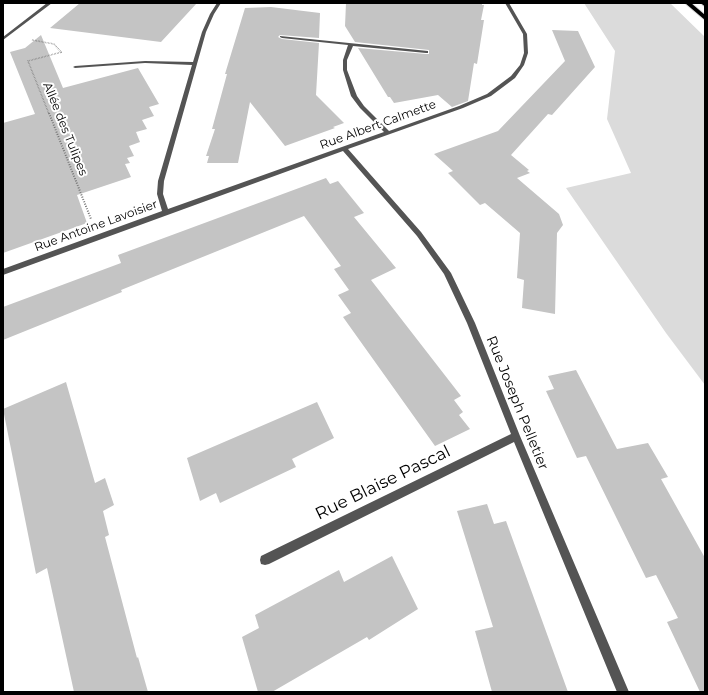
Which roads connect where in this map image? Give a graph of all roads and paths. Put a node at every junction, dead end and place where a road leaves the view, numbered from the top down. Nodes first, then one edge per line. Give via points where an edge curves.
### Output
1 (50, 3) edge
2 (219, 3) edge
3 (507, 3) edge
4 (688, 3) edge
5 (705, 18) edge
6 (9, 35) junction
7 (282, 36) dead end
8 (3, 39) edge
9 (351, 44) junction
10 (62, 52) junction
11 (426, 52) dead end
12 (194, 64) junction
13 (76, 67) joint
14 (388, 133) junction
15 (344, 149) junction
16 (166, 212) junction
17 (98, 237) junction
18 (3, 272) edge
19 (516, 436) junction
20 (265, 560) dead end
21 (623, 692) edge

1 - 6 street
2 - 12 street, Rue Antoine Lavoisier via 206,26
3 - 14 street, Rue Albert Calmette via 523,28 526,41 524,59 513,77 498,90 480,100
4 - 5 main road
6 - 8 street
6 - 10 path via 54,44
7 - 9 street
9 - 11 street
9 - 14 street via 345,60 345,70 354,96
10 - 13 path
10 - 17 path, Allée des Tulipes via 28,60
12 - 13 street via 141,62
12 - 16 street, Rue Antoine Lavoisier via 161,181 160,194
14 - 15 street, Rue Albert Calmette
15 - 16 street, Rue Albert Calmette
15 - 19 street, Rue Joseph Pelletier via 419,234 447,273 471,323
16 - 17 street, Rue Antoine Lavoisier
17 - 18 street, Rue Antoine Lavoisier
19 - 20 street, Rue Blaise Pascal
19 - 21 street, Rue Joseph Pelletier

